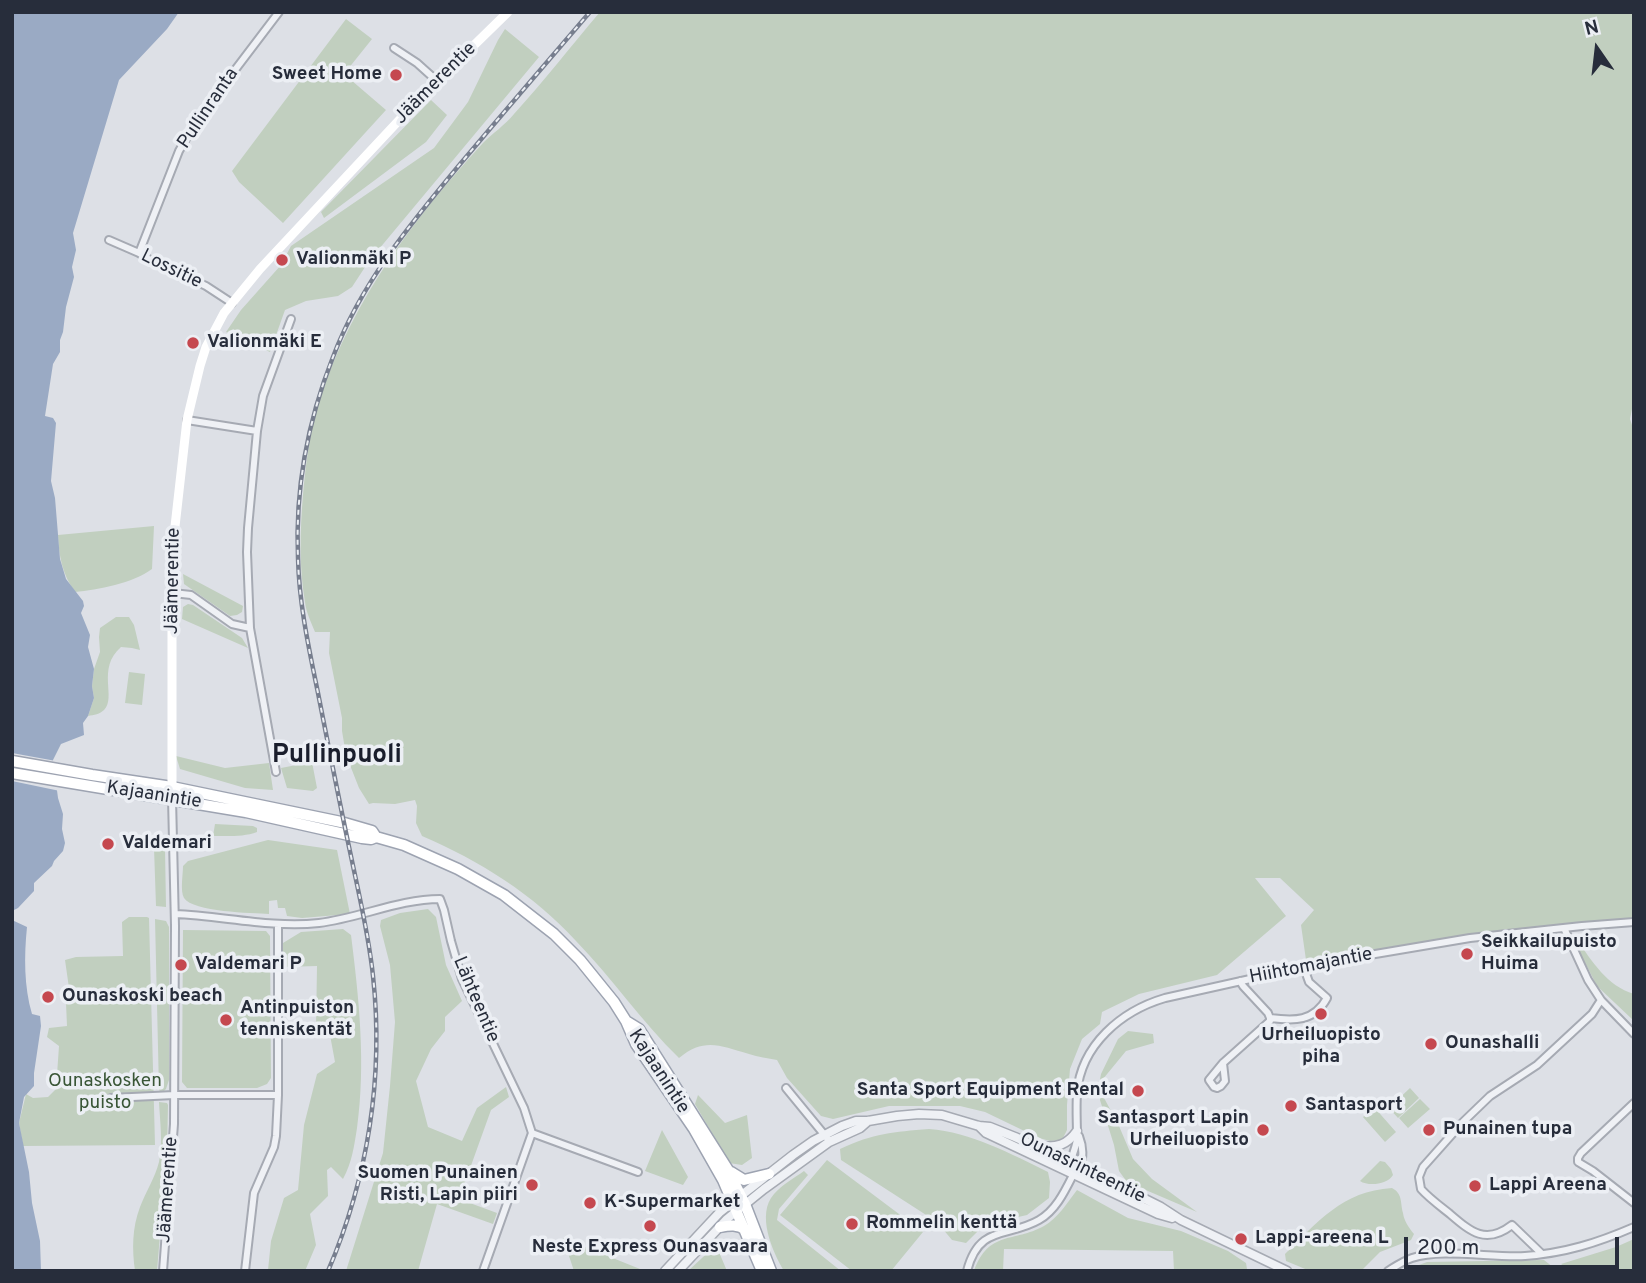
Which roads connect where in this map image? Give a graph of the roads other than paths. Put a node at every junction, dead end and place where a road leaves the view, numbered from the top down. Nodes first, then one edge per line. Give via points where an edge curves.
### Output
1 (279, 12) edge
2 (508, 12) edge
3 (394, 48) dead end
4 (438, 81) junction
5 (109, 240) dead end
6 (139, 253) junction
7 (232, 303) junction
8 (291, 319) dead end
9 (187, 420) junction
10 (257, 431) junction
11 (173, 593) junction
12 (250, 628) junction
13 (12, 761) edge
14 (276, 772) dead end
15 (12, 773) edge
16 (172, 793) junction
17 (174, 914) junction
18 (1634, 922) edge
19 (278, 924) junction
20 (1564, 928) junction
21 (1304, 968) junction
22 (1240, 981) junction
23 (1601, 1000) junction
24 (1270, 1018) junction
25 (626, 1021) junction
26 (1634, 1034) edge
27 (1223, 1063) dead end
28 (786, 1088) dead end
29 (174, 1095) junction
30 (278, 1095) junction
31 (111, 1098) dead end
32 (1634, 1103) edge
33 (979, 1126) junction
34 (1077, 1131) junction
35 (532, 1133) junction
36 (827, 1138) junction
37 (1034, 1145) junction
38 (1071, 1162) junction
39 (728, 1170) junction
40 (1077, 1171) junction
41 (638, 1172) dead end
42 (769, 1174) junction
43 (739, 1203) junction
44 (1634, 1203) edge
45 (720, 1227) junction
46 (1634, 1227) edge
47 (746, 1230) junction
48 (1542, 1254) junction
49 (163, 1271) edge
50 (245, 1271) edge
51 (483, 1271) edge
52 (665, 1271) edge
53 (678, 1271) edge
54 (762, 1271) edge
55 (771, 1271) edge
56 (967, 1271) edge
57 (1287, 1271) edge
58 (1388, 1271) edge

1 - 6 street, Pullinranta via 187,135
2 - 4 main road, Jäämerentie
3 - 4 street
4 - 7 main road, Jäämerentie
5 - 6 street, Lossitie
6 - 7 street, Lossitie
7 - 9 main road, Jäämerentie via 206,347
8 - 10 street via 263,396
9 - 10 street
9 - 11 main road, Jäämerentie via 172,553
10 - 12 street via 247,540
11 - 12 street via 191,595 232,624
11 - 16 main road, Jäämerentie
12 - 14 street
13 - 16 main road, Kajaanintie
15 - 16 main road, Kajaanintie via 90,787
16 - 17 street, Jäämerentie
16 - 25 main road via 341,822 458,869 504,895 554,934
17 - 19 street, Lähteentie
17 - 29 street, Jäämerentie
18 - 20 street, Hiihtomajantie
19 - 30 street
19 - 35 street, Lähteentie via 320,922 440,900 462,979
20 - 21 street, Hiihtomajantie via 1470,938
20 - 23 street
21 - 22 street, Hiihtomajantie
21 - 24 street via 1309,982 1327,998 1320,1009 1303,1018
22 - 24 street
22 - 34 street, Hiihtomajantie via 1152,1002 1117,1021 1098,1040 1082,1072
23 - 26 street
23 - 48 street via 1537,1065 1483,1101 1420,1173 1421,1189 1468,1230 1488,1235 1512,1225
24 - 27 street
25 - 39 main road, Kajaanintie via 639,1029
25 - 43 main road, Kajaanintie via 636,1044
28 - 36 street
29 - 30 street
29 - 31 street
29 - 49 street, Jäämerentie
30 - 50 street via 274,1147 254,1193
32 - 44 street via 1581,1153 1578,1162
33 - 36 street, Ounasrinteentie via 943,1115 919,1114 868,1121
33 - 37 street, Ounasrinteentie
33 - 40 street, Ounasrinteentie
34 - 37 street via 1062,1145
34 - 38 street, Hiihtomajantie
34 - 40 street, Hiihtomajantie via 1082,1154
35 - 41 street
35 - 51 street
36 - 42 street, Ounasrinteentie
36 - 43 street, Ounasrinteentie
37 - 38 street, Ounasrinteentie
38 - 40 street, Ounasrinteentie
39 - 42 main road via 744,1180
39 - 43 main road, Kajaanintie
40 - 56 street via 1046,1215 989,1237 974,1253
40 - 57 street, Ounasrinteentie via 1161,1207
42 - 43 street, Ounasrinteentie
43 - 45 street
43 - 47 main road, Kajaanintie
43 - 52 street via 720,1212
43 - 55 main road, Kajaanintie
45 - 47 main road
45 - 53 street
46 - 48 street via 1590,1245
47 - 54 main road, Kajaanintie
48 - 58 street via 1431,1254 1410,1258

